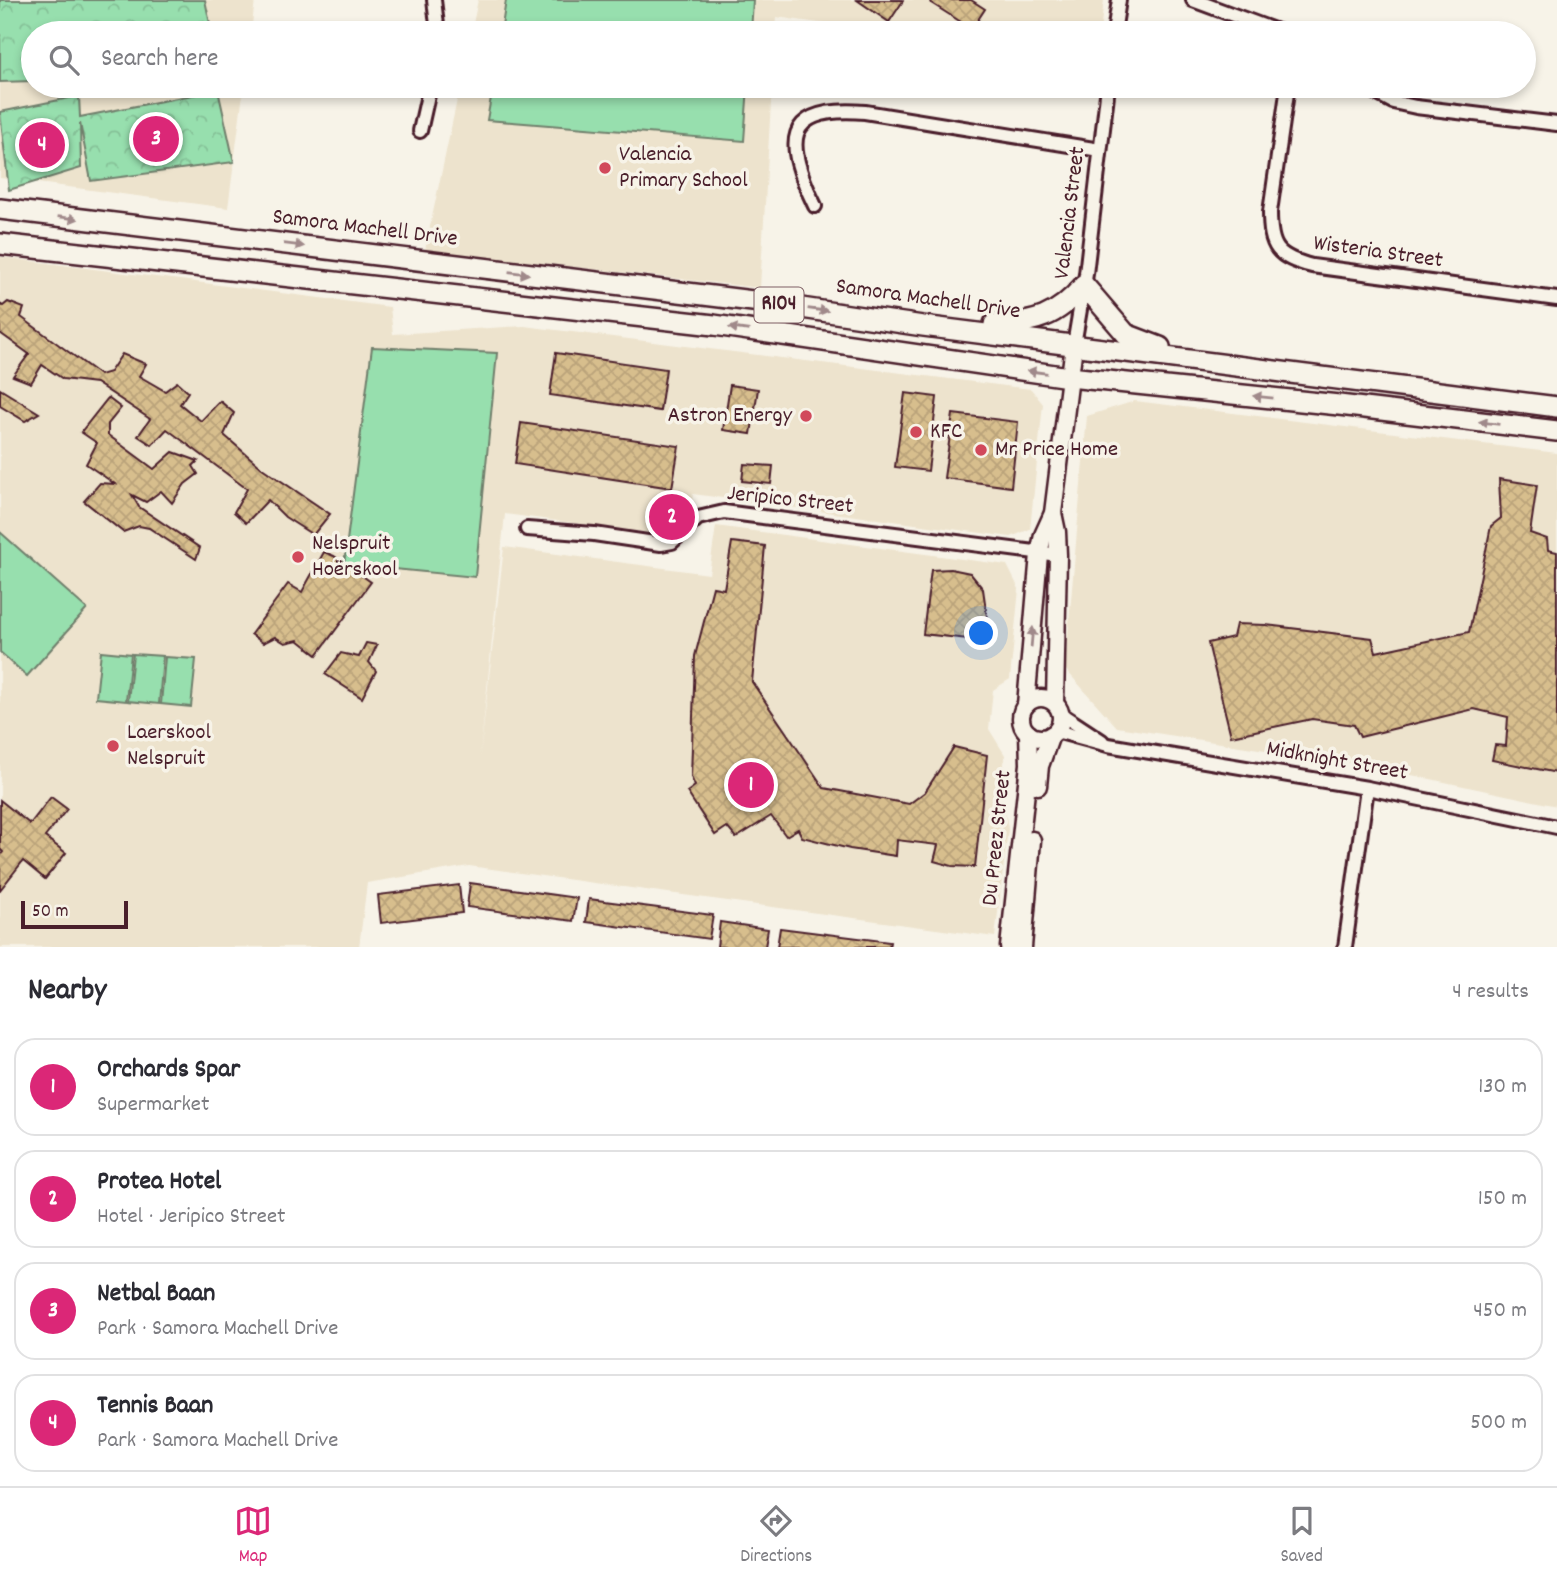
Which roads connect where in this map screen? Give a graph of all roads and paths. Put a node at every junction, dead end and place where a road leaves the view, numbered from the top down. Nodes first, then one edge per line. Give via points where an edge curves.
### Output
1 (435, 0) edge
2 (1119, 0) edge
3 (1193, 0) edge
4 (437, 21) edge
5 (1116, 21) edge
6 (1250, 21) edge
7 (427, 98) edge
8 (1106, 98) edge
9 (1286, 98) edge
10 (1386, 98) edge
11 (1557, 124) edge
12 (420, 131) dead end
13 (1100, 150) junction
14 (815, 206) dead end
15 (0, 209) edge
16 (0, 244) edge
17 (1084, 285) junction
18 (1557, 299) edge
19 (923, 326) junction
20 (1074, 345) junction
21 (1296, 374) junction
22 (1069, 377) junction
23 (1557, 407) edge
24 (1557, 431) edge
25 (1053, 513) junction
26 (527, 529) dead end
27 (1039, 554) junction
28 (1058, 555) junction
29 (1026, 705) junction
30 (1058, 708) junction
31 (1028, 733) junction
32 (1054, 733) junction
33 (1108, 745) junction
34 (1367, 788) junction
35 (1557, 827) edge
36 (1009, 947) edge
37 (1023, 947) edge
38 (1345, 947) edge

1 - 4 street
2 - 5 street
3 - 6 street
7 - 12 street
8 - 13 street, Valencia Street
9 - 18 street, Wisteria Street via 1270,212 1270,232 1281,254 1312,266
10 - 11 street via 1416,107
13 - 14 street via 865,112 828,111 809,118 799,127 797,138 802,180
13 - 17 street, Valencia Street
15 -> 19 main road, Samora Machell Drive / R104
22 -> 16 main road, R104 via 714,325
17 - 19 main road via 1057,310 1035,321
17 - 20 street, Valencia Street
17 - 21 main road via 1126,334 1149,344
19 - 20 main road, Samora Machell Drive / R104
20 - 21 main road, Samora Machell Drive / R104
20 - 22 street
21 - 23 main road, Samora Machell Drive / R104
24 -> 22 main road, R104
22 - 25 street
25 - 27 street
25 - 28 street
26 - 27 street, Jeripico Street via 662,544 672,542 698,519 724,512
27 - 28 street, Jeripico Street
29 -> 27 street
28 - 30 street
29 - 30 street via 1043,698
29 - 31 street via 1021,718
30 - 32 street via 1061,720
30 - 33 street, Midknight Street
31 - 32 street via 1040,738
31 - 36 street, Du Preez Street via 1029,764
32 - 33 street, Midknight Street
32 - 37 street, Du Preez Street via 1040,766
33 - 34 street, Midknight Street
34 - 35 street, Midknight Street
34 - 38 street

